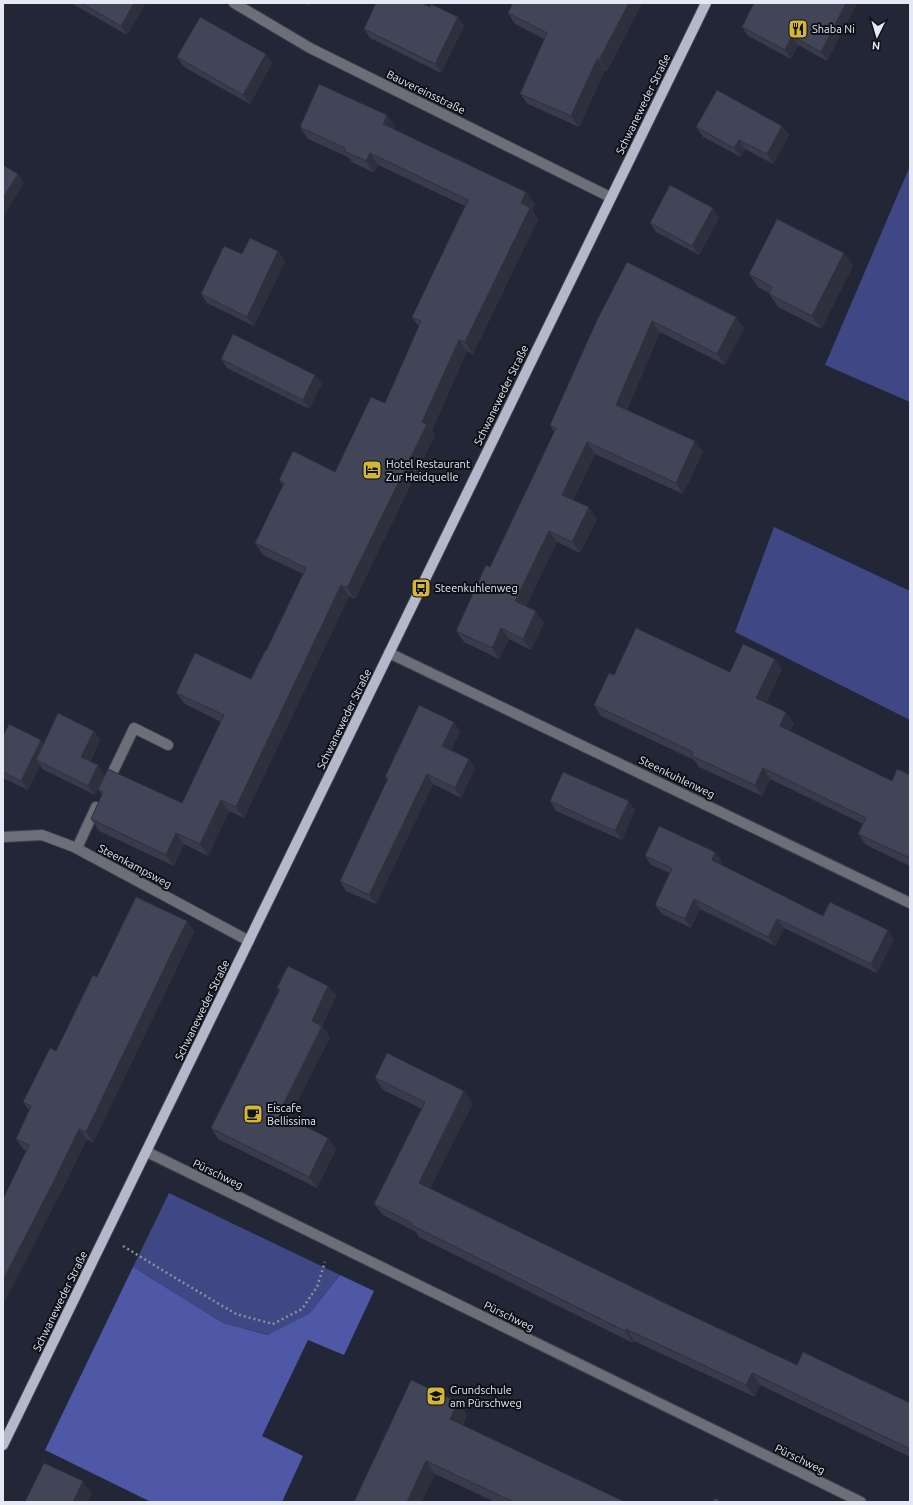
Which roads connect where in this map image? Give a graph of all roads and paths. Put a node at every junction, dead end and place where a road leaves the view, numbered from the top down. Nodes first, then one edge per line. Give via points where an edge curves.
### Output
1 (234, 3) edge
2 (706, 3) edge
3 (610, 197) junction
4 (389, 653) junction
5 (168, 745) dead end
6 (3, 837) edge
7 (77, 848) junction
8 (910, 903) edge
9 (249, 941) junction
10 (147, 1152) junction
11 (106, 1235) junction
12 (332, 1243) junction
13 (3, 1445) edge
14 (861, 1502) edge

1 - 3 street, Bauvereinsstraße via 310,48
2 - 3 main road, Schwaneweder Straße
3 - 4 main road, Schwaneweder Straße
4 - 8 street, Steenkuhlenweg
4 - 9 main road, Schwaneweder Straße
5 - 7 street via 134,728
6 - 7 street, Steenkampsweg via 42,835
7 - 9 street, Steenkampsweg
9 - 10 main road, Schwaneweder Straße
10 - 11 main road, Schwaneweder Straße
10 - 12 street, Pürschweg
11 - 12 path via 236,1314 273,1324 302,1309 317,1287
11 - 13 main road, Schwaneweder Straße
12 - 14 street, Pürschweg

